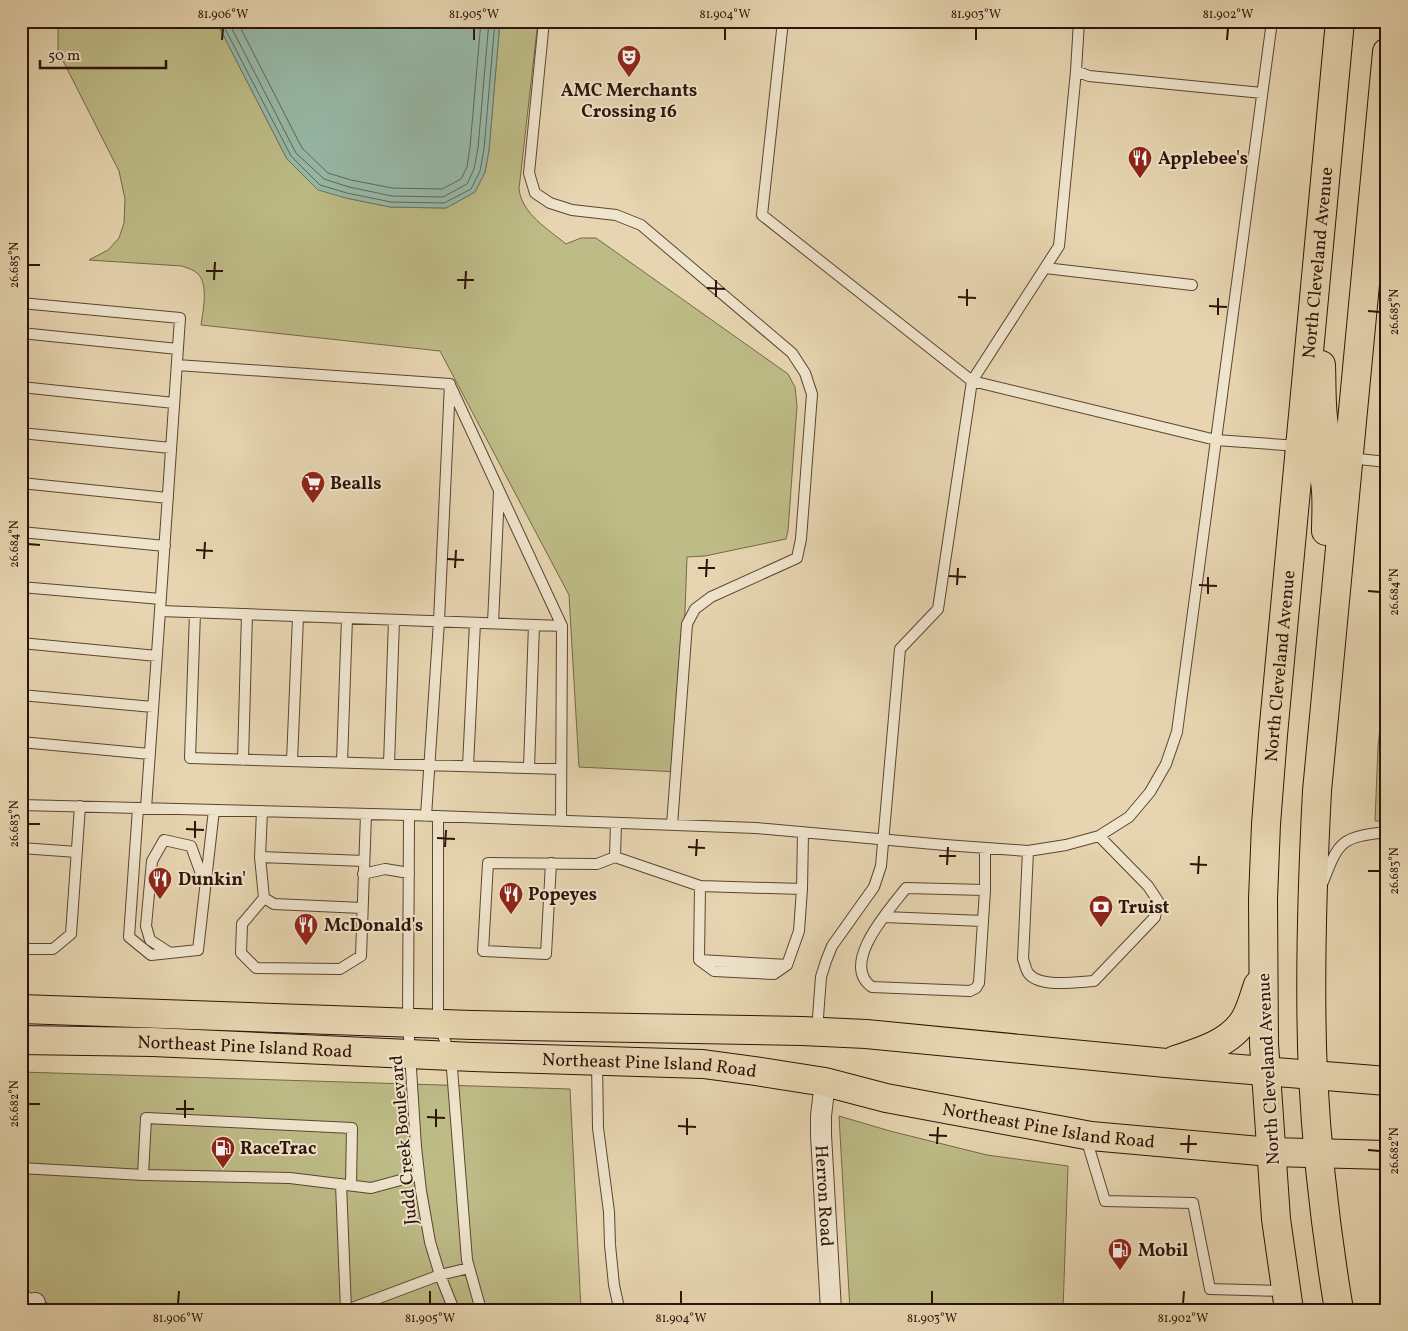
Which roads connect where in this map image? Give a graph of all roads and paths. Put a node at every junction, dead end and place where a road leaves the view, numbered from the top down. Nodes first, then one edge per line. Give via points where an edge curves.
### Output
1 (544, 21) edge
2 (783, 21) edge
3 (1080, 21) edge
4 (1272, 21) edge
5 (1340, 21) edge
6 (1387, 52) edge
7 (1076, 71) junction
8 (1262, 93) junction
9 (1316, 266) junction
10 (1045, 268) junction
11 (1192, 285) dead end
12 (21, 303) edge
13 (21, 334) edge
14 (178, 349) junction
15 (177, 365) junction
16 (972, 381) junction
17 (450, 384) junction
18 (21, 387) edge
19 (174, 403) junction
20 (21, 432) edge
21 (1216, 440) junction
22 (1300, 446) junction
23 (171, 448) junction
24 (1348, 458) junction
25 (1387, 462) edge
26 (21, 483) edge
27 (499, 490) junction
28 (168, 498) junction
29 (21, 532) edge
30 (165, 546) junction
31 (21, 587) edge
32 (161, 599) junction
33 (160, 611) junction
34 (195, 612) junction
35 (247, 614) junction
36 (298, 617) junction
37 (347, 618) junction
38 (394, 620) junction
39 (438, 621) junction
40 (475, 623) junction
41 (493, 624) junction
42 (534, 625) junction
43 (562, 626) junction
44 (21, 643) edge
45 (157, 656) junction
46 (1330, 656) junction
47 (21, 694) edge
48 (154, 707) junction
49 (21, 742) edge
50 (150, 754) junction
51 (243, 760) junction
52 (292, 761) junction
53 (342, 762) junction
54 (389, 764) junction
55 (429, 765) junction
56 (468, 766) junction
57 (529, 768) junction
58 (561, 769) junction
59 (21, 805) edge
60 (80, 806) junction
61 (142, 808) junction
62 (214, 810) junction
63 (262, 811) junction
64 (366, 814) junction
65 (409, 815) junction
66 (426, 816) junction
67 (438, 816) junction
68 (561, 821) junction
69 (616, 823) junction
70 (672, 825) junction
71 (803, 832) junction
72 (1387, 832) edge
73 (1099, 836) junction
74 (882, 839) junction
75 (21, 848) edge
76 (984, 848) junction
77 (1028, 851) junction
78 (77, 852) junction
79 (615, 857) junction
80 (260, 858) junction
81 (364, 860) junction
82 (551, 863) junction
83 (409, 873) junction
84 (363, 874) junction
85 (205, 885) junction
86 (700, 886) junction
87 (802, 889) junction
88 (984, 890) junction
89 (264, 898) junction
90 (362, 908) junction
91 (1312, 911) junction
92 (884, 917) junction
93 (983, 921) junction
94 (21, 949) edge
95 (170, 953) junction
96 (1263, 974) junction
97 (21, 1009) edge
98 (408, 1022) junction
99 (438, 1023) junction
100 (817, 1032) junction
101 (21, 1040) edge
102 (411, 1054) junction
103 (451, 1056) junction
104 (597, 1061) junction
105 (1166, 1063) junction
106 (1264, 1072) junction
107 (1313, 1076) junction
108 (1387, 1081) edge
109 (825, 1082) junction
110 (1085, 1135) junction
111 (1271, 1152) junction
112 (1319, 1153) junction
113 (1387, 1155) edge
114 (21, 1168) edge
115 (143, 1175) junction
116 (419, 1175) junction
117 (346, 1185) junction
118 (470, 1268) junction
119 (440, 1274) junction
120 (1288, 1301) edge
121 (29, 1302) edge
122 (619, 1308) dead end
123 (55, 1310) edge
124 (346, 1310) edge
125 (454, 1310) edge
126 (482, 1310) edge
127 (831, 1310) edge
128 (1339, 1310) edge

1 - 70 lane via 529,173 535,193 550,203 572,210 616,215 640,224 792,354 805,374 812,394 797,558 711,597 695,609 687,624
2 - 16 lane via 762,215
3 - 7 lane
4 - 8 lane
5 - 9 main road, North Cleveland Avenue
6 - 24 main road
7 - 8 lane via 1089,76
7 - 10 lane via 1059,246
8 - 21 lane
9 - 22 main road, North Cleveland Avenue
9 - 24 main road via 1324,428 1334,448
10 - 11 lane
10 - 16 lane
12 - 14 lane via 180,318
13 - 14 lane
14 - 15 lane
15 - 17 lane
15 - 19 lane
16 - 21 lane
16 - 74 lane via 938,609 900,649
17 - 27 lane
17 - 39 lane
18 - 19 lane
19 - 23 lane
20 - 23 lane
21 - 22 lane
21 - 73 lane via 1177,732 1166,764 1150,792 1129,817
22 - 46 main road via 1310,451 1320,464 1325,481
22 - 96 main road, North Cleveland Avenue via 1266,824
23 - 28 lane
24 - 25 lane
24 - 46 main road
26 - 28 lane
27 - 41 lane
27 - 43 lane
28 - 30 lane
29 - 30 lane
30 - 32 lane
31 - 32 lane
32 - 33 lane
33 - 34 lane
33 - 45 lane
34 - 35 lane
34 - 51 lane via 190,758
35 - 36 lane
35 - 51 lane
36 - 37 lane
36 - 52 lane
37 - 38 lane
37 - 53 lane
38 - 39 lane
38 - 54 lane
39 - 40 lane
39 - 55 lane
40 - 41 lane
40 - 56 lane
41 - 42 lane
42 - 43 lane
42 - 57 lane
43 - 58 lane
44 - 45 lane
45 - 48 lane
46 - 91 main road via 1317,791
47 - 48 lane
48 - 50 lane
49 - 50 lane
50 - 61 lane
51 - 52 lane
52 - 53 lane
53 - 54 lane
54 - 55 lane
55 - 56 lane
55 - 66 lane
56 - 57 lane
57 - 58 lane
58 - 68 lane
59 - 60 lane
60 - 61 lane
60 - 78 lane
61 - 62 lane
61 - 95 lane via 129,937 151,955
62 - 63 lane
62 - 85 lane
63 - 64 lane
63 - 80 lane
64 - 65 lane
64 - 81 lane
65 - 66 lane
65 - 83 lane, Judd Creek Boulevard
66 - 67 lane
67 - 68 lane
67 - 99 lane
68 - 69 lane
69 - 70 lane
69 - 79 lane
70 - 71 lane
71 - 74 lane
71 - 87 lane
72 - 91 lane via 1358,835 1334,853
73 - 77 lane
73 - 77 lane via 1148,886 1158,901 1155,917 1094,980 1065,983 1037,980 1028,973 1023,959
74 - 76 lane
74 - 100 lane via 881,866 874,887 832,946 826,961 821,978
75 - 78 lane
76 - 77 lane
76 - 88 lane
78 - 94 lane via 71,934 53,949
79 - 82 lane via 597,864
79 - 86 lane
80 - 81 lane
80 - 89 lane
81 - 84 lane
82 - 82 lane via 488,863 482,951 546,954
83 - 84 lane via 386,869
83 - 98 lane, Judd Creek Boulevard
84 - 90 lane
85 - 95 lane via 198,950
85 - 95 lane via 191,846 164,840 152,861 146,926 150,940
86 - 87 lane
86 - 87 lane via 699,960 714,971 774,974 787,965 799,930
88 - 92 lane via 906,888
88 - 93 lane
89 - 90 lane via 274,904
89 - 90 lane via 242,924 241,953 256,968 340,969 361,956
91 - 107 main road
92 - 93 lane
92 - 93 lane via 866,944 862,960 864,982 872,987 970,991 976,988
96 - 105 main road via 1244,1019 1228,1037 1204,1051
96 - 106 main road, North Cleveland Avenue
97 - 98 main road, Northeast Pine Island Road
98 - 99 main road, Northeast Pine Island Road
98 - 102 lane, Judd Creek Boulevard
99 - 100 main road, Northeast Pine Island Road
99 - 103 lane
100 - 105 main road, Northeast Pine Island Road
101 - 102 main road, Northeast Pine Island Road via 153,1042
102 - 103 main road, Northeast Pine Island Road
102 - 116 lane, Judd Creek Boulevard
103 - 104 main road, Northeast Pine Island Road
103 - 118 lane
104 - 109 main road, Northeast Pine Island Road via 703,1064
104 - 122 lane via 598,1128
105 - 106 main road, Northeast Pine Island Road
106 - 107 main road, Northeast Pine Island Road
106 - 111 main road, North Cleveland Avenue
107 - 108 main road, Northeast Pine Island Road
107 - 112 main road
109 - 110 main road, Northeast Pine Island Road via 886,1098
109 - 127 street, Herron Road via 821,1135
110 - 111 main road, Northeast Pine Island Road
110 - 120 lane via 1104,1201 1193,1203 1210,1289
111 - 112 main road, Northeast Pine Island Road
111 - 120 main road, North Cleveland Avenue via 1276,1219
112 - 113 main road, Northeast Pine Island Road
112 - 128 main road
114 - 115 lane
115 - 117 lane via 290,1178
115 - 117 lane via 146,1118 352,1128
116 - 117 lane via 370,1188
116 - 119 lane, Judd Creek Boulevard via 430,1242
117 - 124 lane
118 - 119 lane
118 - 126 lane
119 - 124 lane
119 - 125 lane, Judd Creek Boulevard
121 - 123 lane

